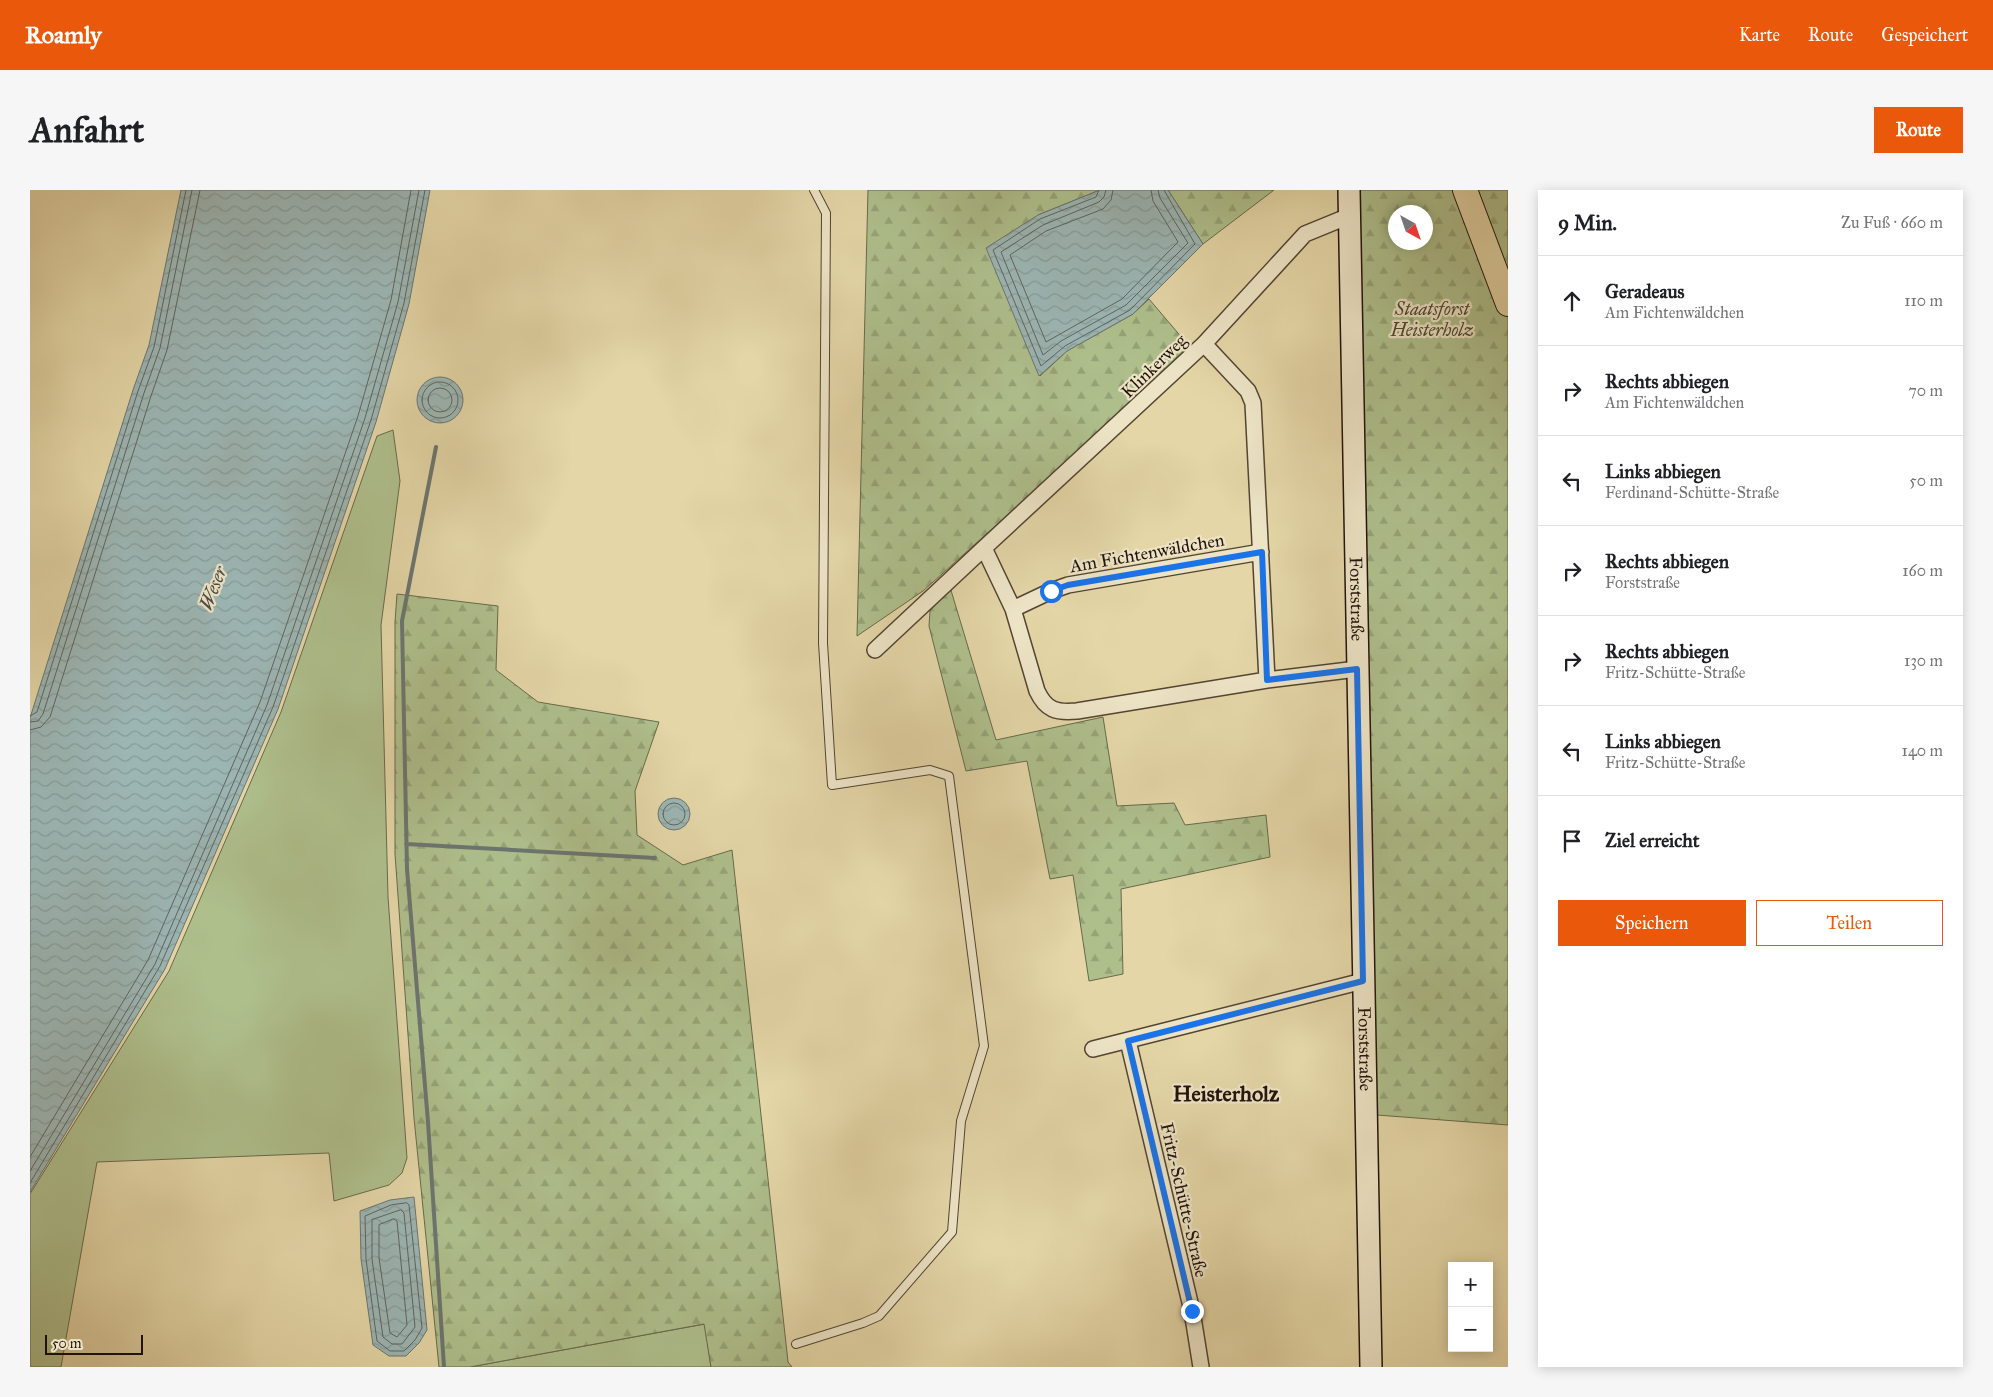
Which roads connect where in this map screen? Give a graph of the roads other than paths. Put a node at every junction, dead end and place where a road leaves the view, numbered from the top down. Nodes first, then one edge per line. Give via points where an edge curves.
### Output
1 (814, 190) edge
2 (1348, 190) edge
3 (1465, 190) edge
4 (1349, 216) junction
5 (1508, 304) edge
6 (1204, 344) junction
7 (984, 548) junction
8 (1262, 552) junction
9 (1013, 609) junction
10 (875, 650) dead end
11 (1357, 669) junction
12 (1267, 680) junction
13 (1363, 981) junction
14 (1128, 1041) junction
15 (1093, 1049) dead end
16 (796, 1344) dead end
17 (1201, 1367) edge
18 (1371, 1367) edge

1 - 16 lane via 826,213 823,643 832,785 930,770 949,776 984,1046 961,1121 952,1232 879,1316
2 - 4 street, Forststraße
3 - 5 main road
4 - 6 street, Klinkerweg via 1305,234
4 - 11 street, Forststraße
6 - 7 street, Klinkerweg
6 - 8 street via 1252,397
7 - 9 street
7 - 10 street, Klinkerweg
8 - 9 street, Am Fichtenwäldchen via 1068,585
8 - 12 street
9 - 12 street via 1037,691 1051,710 1064,712
11 - 12 street
11 - 13 street, Forststraße
13 - 14 street
13 - 18 street, Forststraße
14 - 15 street
14 - 17 street, Fritz-Schütte-Straße via 1192,1311

